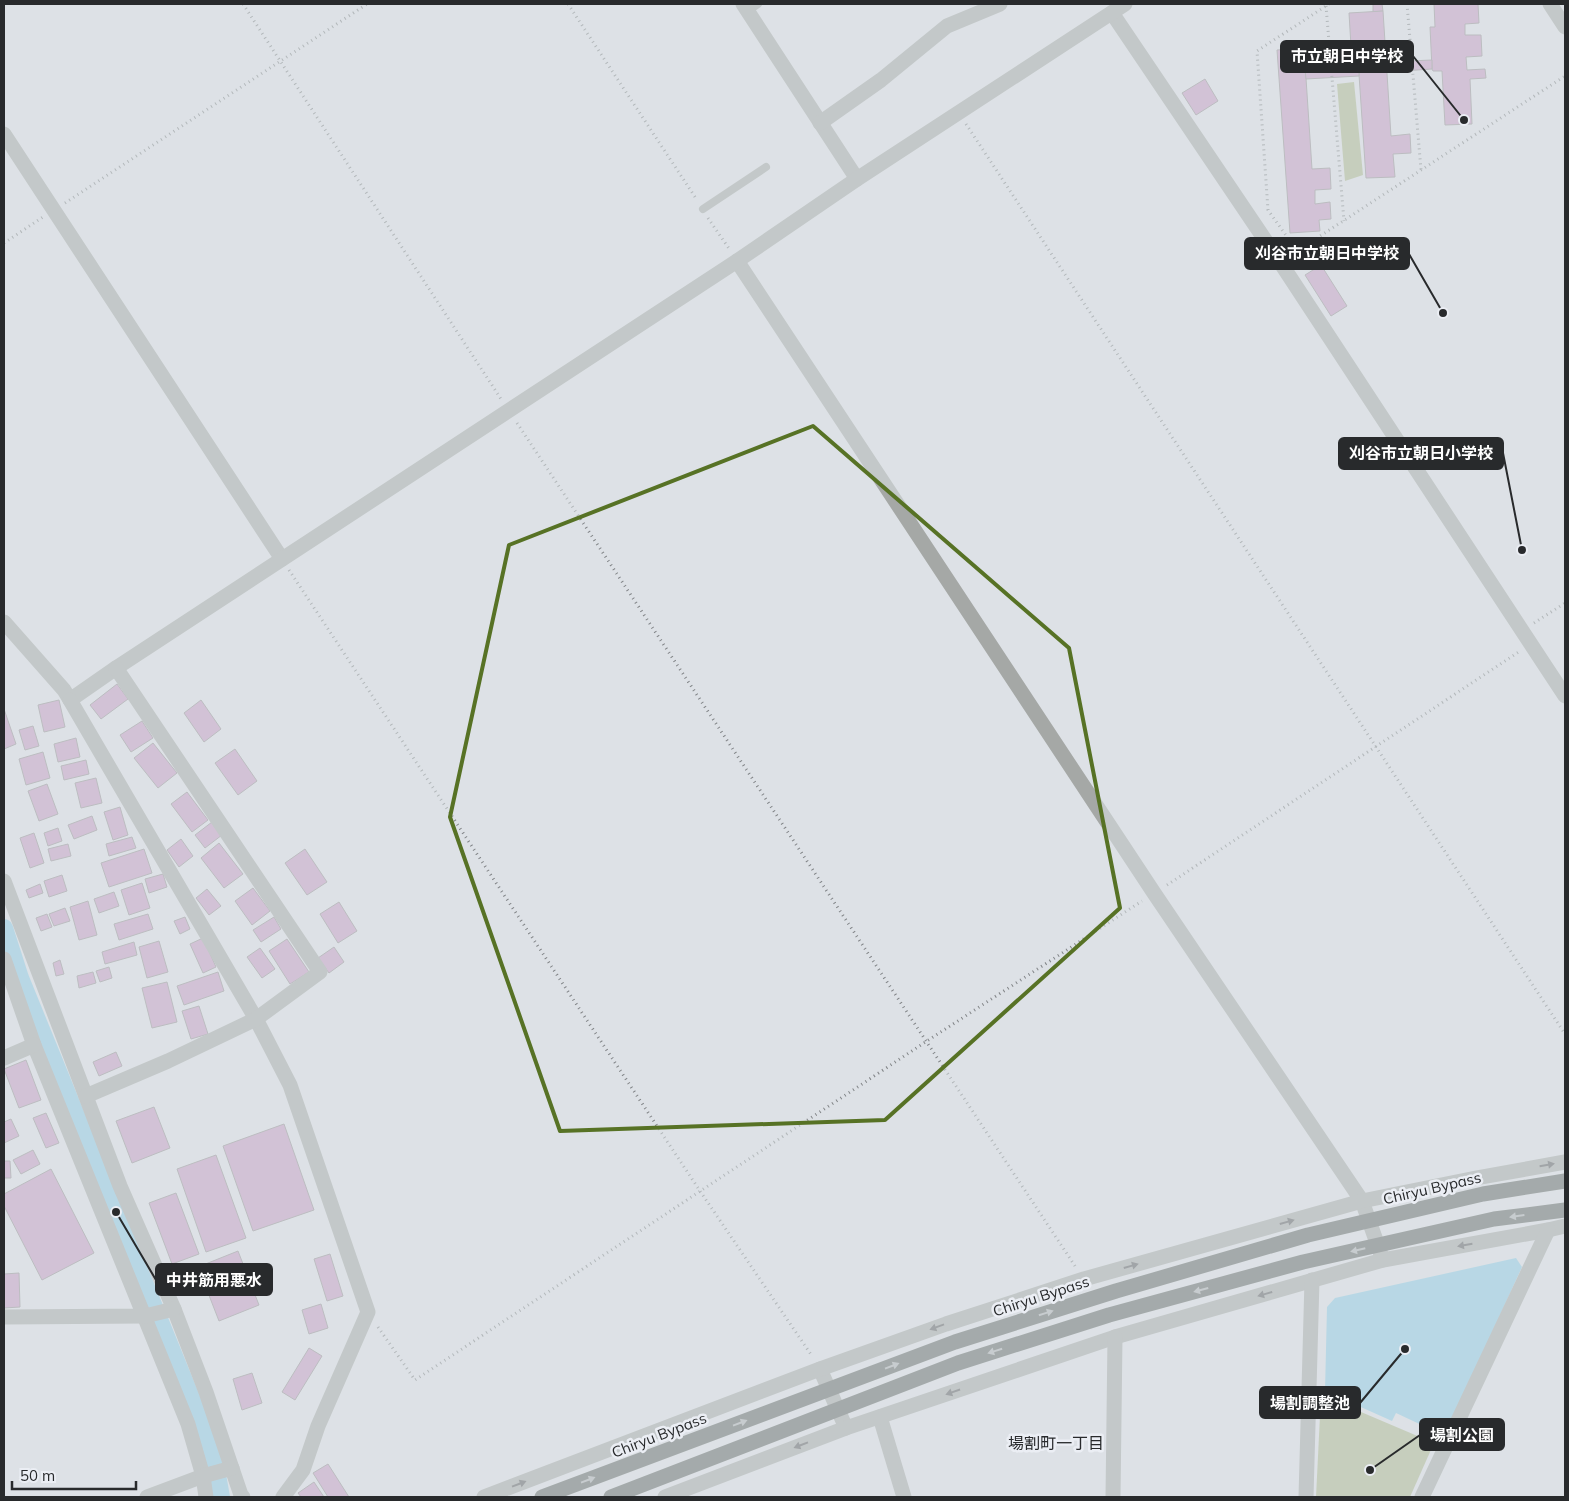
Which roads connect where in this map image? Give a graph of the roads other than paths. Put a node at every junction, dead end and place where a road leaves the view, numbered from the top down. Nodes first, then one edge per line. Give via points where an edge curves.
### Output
1 (1000, 4) edge
2 (1125, 4) edge
3 (1550, 4) edge
4 (750, 6) edge
5 (1112, 13) junction
6 (1565, 27) edge
7 (820, 122) junction
8 (4, 134) edge
9 (766, 167) dead end
10 (857, 179) junction
11 (702, 209) road end
12 (737, 261) junction
13 (282, 559) junction
14 (4, 622) edge
15 (116, 668) junction
16 (1565, 696) edge
17 (70, 700) junction
18 (4, 882) edge
19 (4, 959) edge
20 (256, 1019) junction
21 (34, 1045) junction
22 (4, 1058) edge
23 (86, 1096) junction
24 (1565, 1162) edge
25 (1565, 1181) edge
26 (1362, 1201) junction
27 (1565, 1210) edge
28 (1565, 1226) edge
29 (1548, 1230) junction
30 (1384, 1260) junction
31 (1312, 1280) junction
32 (174, 1309) junction
33 (145, 1316) junction
34 (4, 1317) edge
35 (1115, 1337) junction
36 (820, 1369) junction
37 (880, 1417) junction
38 (846, 1428) junction
39 (228, 1469) junction
40 (554, 1470) junction
41 (206, 1475) junction
42 (242, 1496) edge
43 (147, 1497) edge
44 (206, 1497) edge
45 (283, 1497) edge
46 (484, 1497) edge
47 (542, 1497) edge
48 (567, 1497) edge
49 (611, 1497) edge
50 (666, 1497) edge
51 (904, 1497) edge
52 (1113, 1497) edge
53 (1306, 1497) edge
54 (1422, 1497) edge

1 - 7 street via 947,26 881,80
2 - 5 street
3 - 6 street
4 - 7 street
5 - 10 street
5 - 16 street
7 - 10 street
8 - 13 street
9 - 11 lane
10 - 12 street
12 - 13 street
12 - 26 street via 1154,893
13 - 15 street
14 - 17 street
15 - 17 street
15 - 20 street via 320,972
17 - 20 street
18 - 23 street
19 - 21 street
20 - 23 street
20 - 45 street via 290,1085 368,1312 302,1470
21 - 22 street
21 - 33 street
23 - 32 street via 120,1186
26 -> 24 street
47 -> 25 highway, Chiryu Bypass, bridge via 955,1342 1116,1291 1318,1233 1483,1194
26 - 30 street
26 - 36 street via 1084,1279
27 -> 49 highway, bridge via 1494,1219 1303,1262 1109,1315 958,1363
28 - 29 street
29 -> 30 street
29 - 54 street
30 - 31 street
31 -> 35 street
31 - 53 street
32 - 33 street
32 - 39 street via 206,1392
33 - 34 street
33 - 41 street
35 -> 37 street
35 - 52 street
36 - 38 street
36 - 40 street
37 - 38 street
37 - 51 street
38 -> 50 street
39 - 41 street
39 - 42 street
46 -> 40 street
40 - 48 street
41 - 43 street
41 - 44 street

